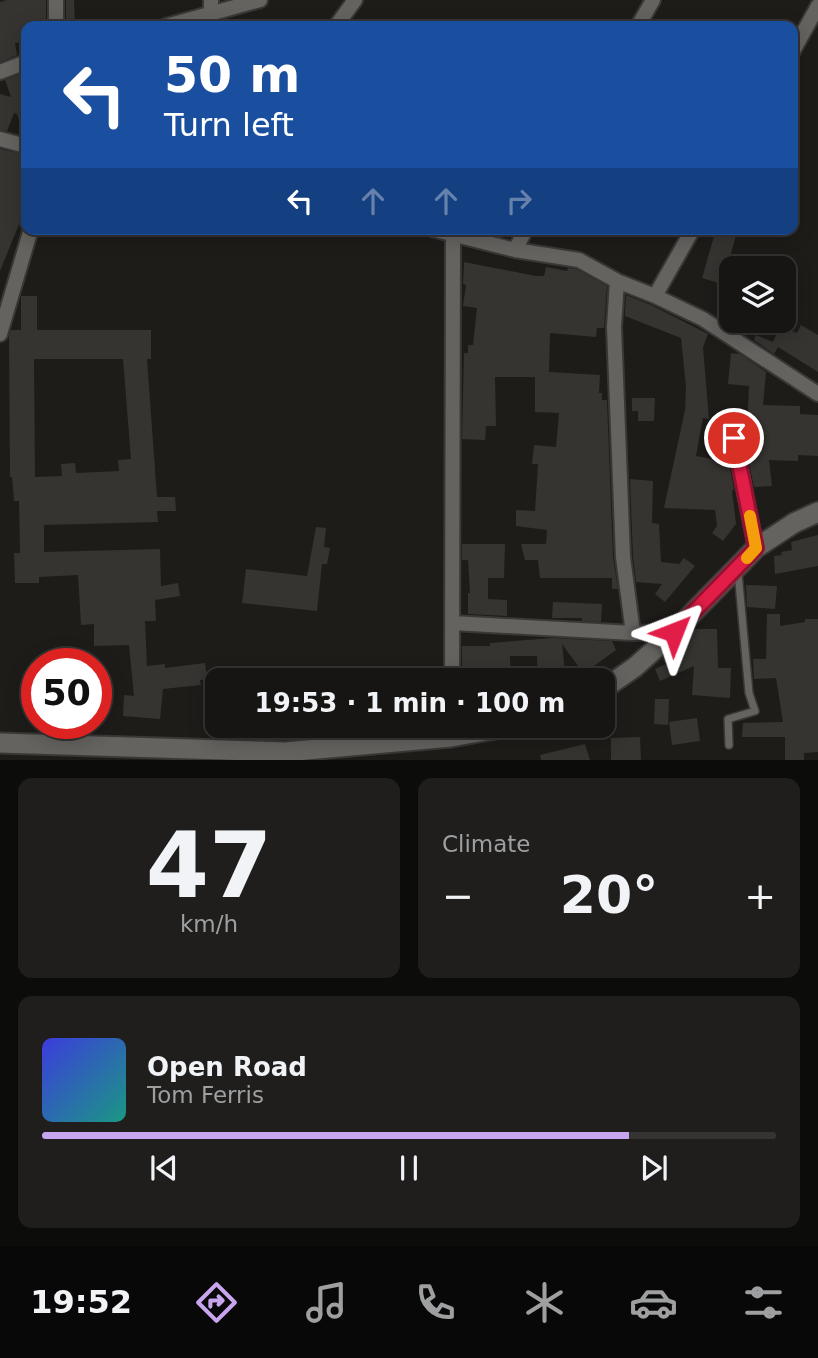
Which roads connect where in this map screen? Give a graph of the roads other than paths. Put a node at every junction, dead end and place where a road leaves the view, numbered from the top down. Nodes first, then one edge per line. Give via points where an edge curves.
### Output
1 (56, 0) edge
2 (260, 0) edge
3 (355, 0) edge
4 (653, 0) edge
5 (818, 6) edge
6 (211, 7) edge
7 (56, 21) edge
8 (178, 21) edge
9 (340, 21) edge
10 (641, 21) edge
11 (798, 42) edge
12 (21, 64) edge
13 (0, 72) edge
14 (0, 139) edge
15 (21, 145) edge
16 (30, 235) edge
17 (453, 235) edge
18 (457, 235) edge
19 (523, 235) edge
20 (690, 235) edge
21 (515, 250) junction
22 (617, 281) junction
23 (655, 296) junction
24 (0, 334) edge
25 (818, 394) edge
26 (734, 438) dead end
27 (818, 512) edge
28 (756, 548) junction
29 (738, 568) junction
30 (453, 623) junction
31 (674, 632) junction
32 (633, 633) junction
33 (452, 668) edge
34 (615, 681) edge
35 (410, 738) edge
36 (0, 743) edge
37 (729, 745) dead end
38 (232, 755) edge
39 (285, 756) edge

1 - 7 street
2 - 6 street
3 - 9 street
4 - 10 street
5 - 11 street
6 - 8 street
12 - 13 street
14 - 15 street
16 - 24 street
17 - 30 street
18 - 21 street
19 - 21 street
20 - 23 street
21 - 22 street via 579,260
22 - 23 street
22 - 32 street via 614,327 623,544
23 - 25 street via 704,319
26 - 28 street
27 - 28 main road
28 - 29 main road
29 - 31 main road
29 - 37 lane via 749,693 755,711 729,719
30 - 32 street
30 - 33 street
31 - 32 street
31 - 34 main road
35 - 39 main road
36 - 38 main road
38 - 39 main road

